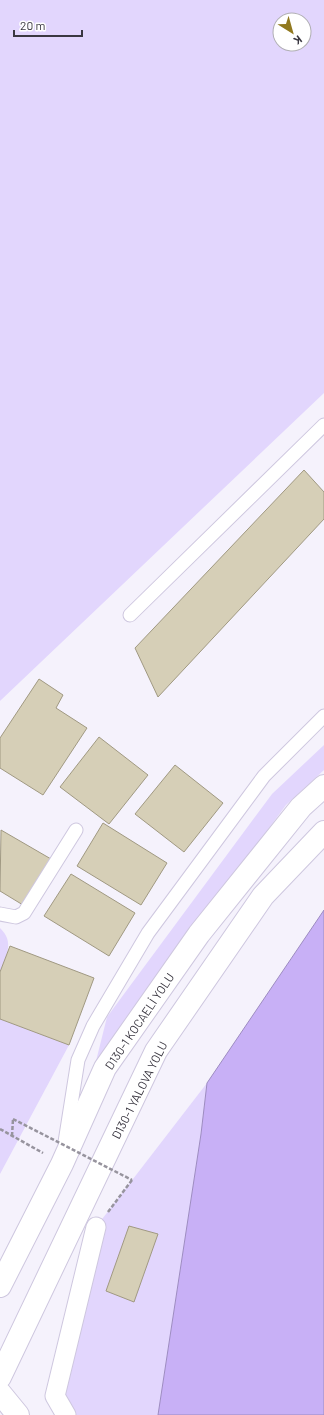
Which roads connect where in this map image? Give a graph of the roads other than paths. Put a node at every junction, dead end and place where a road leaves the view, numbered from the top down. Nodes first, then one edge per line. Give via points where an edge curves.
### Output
1 (324, 425) edge
2 (130, 615) dead end
3 (324, 716) edge
4 (324, 786) edge
5 (76, 830) dead end
6 (324, 832) edge
7 (0, 914) edge
8 (62, 1164) junction
9 (96, 1227) road end
10 (0, 1286) edge
11 (0, 1377) edge
12 (0, 1393) edge
13 (18, 1415) edge
14 (66, 1415) edge

1 - 2 lane
3 - 8 lane via 264,776 148,932 92,1026 78,1060
4 - 8 main road, D130-1 KOCAELİ YOLU via 301,807 198,934 105,1068
5 - 7 lane via 24,913 16,917
6 - 11 main road, D130-1 YALOVA YOLU via 263,896 156,1051
8 - 10 main road, D130-1 KOCAELİ YOLU
9 - 14 street via 55,1396
12 - 13 main road

